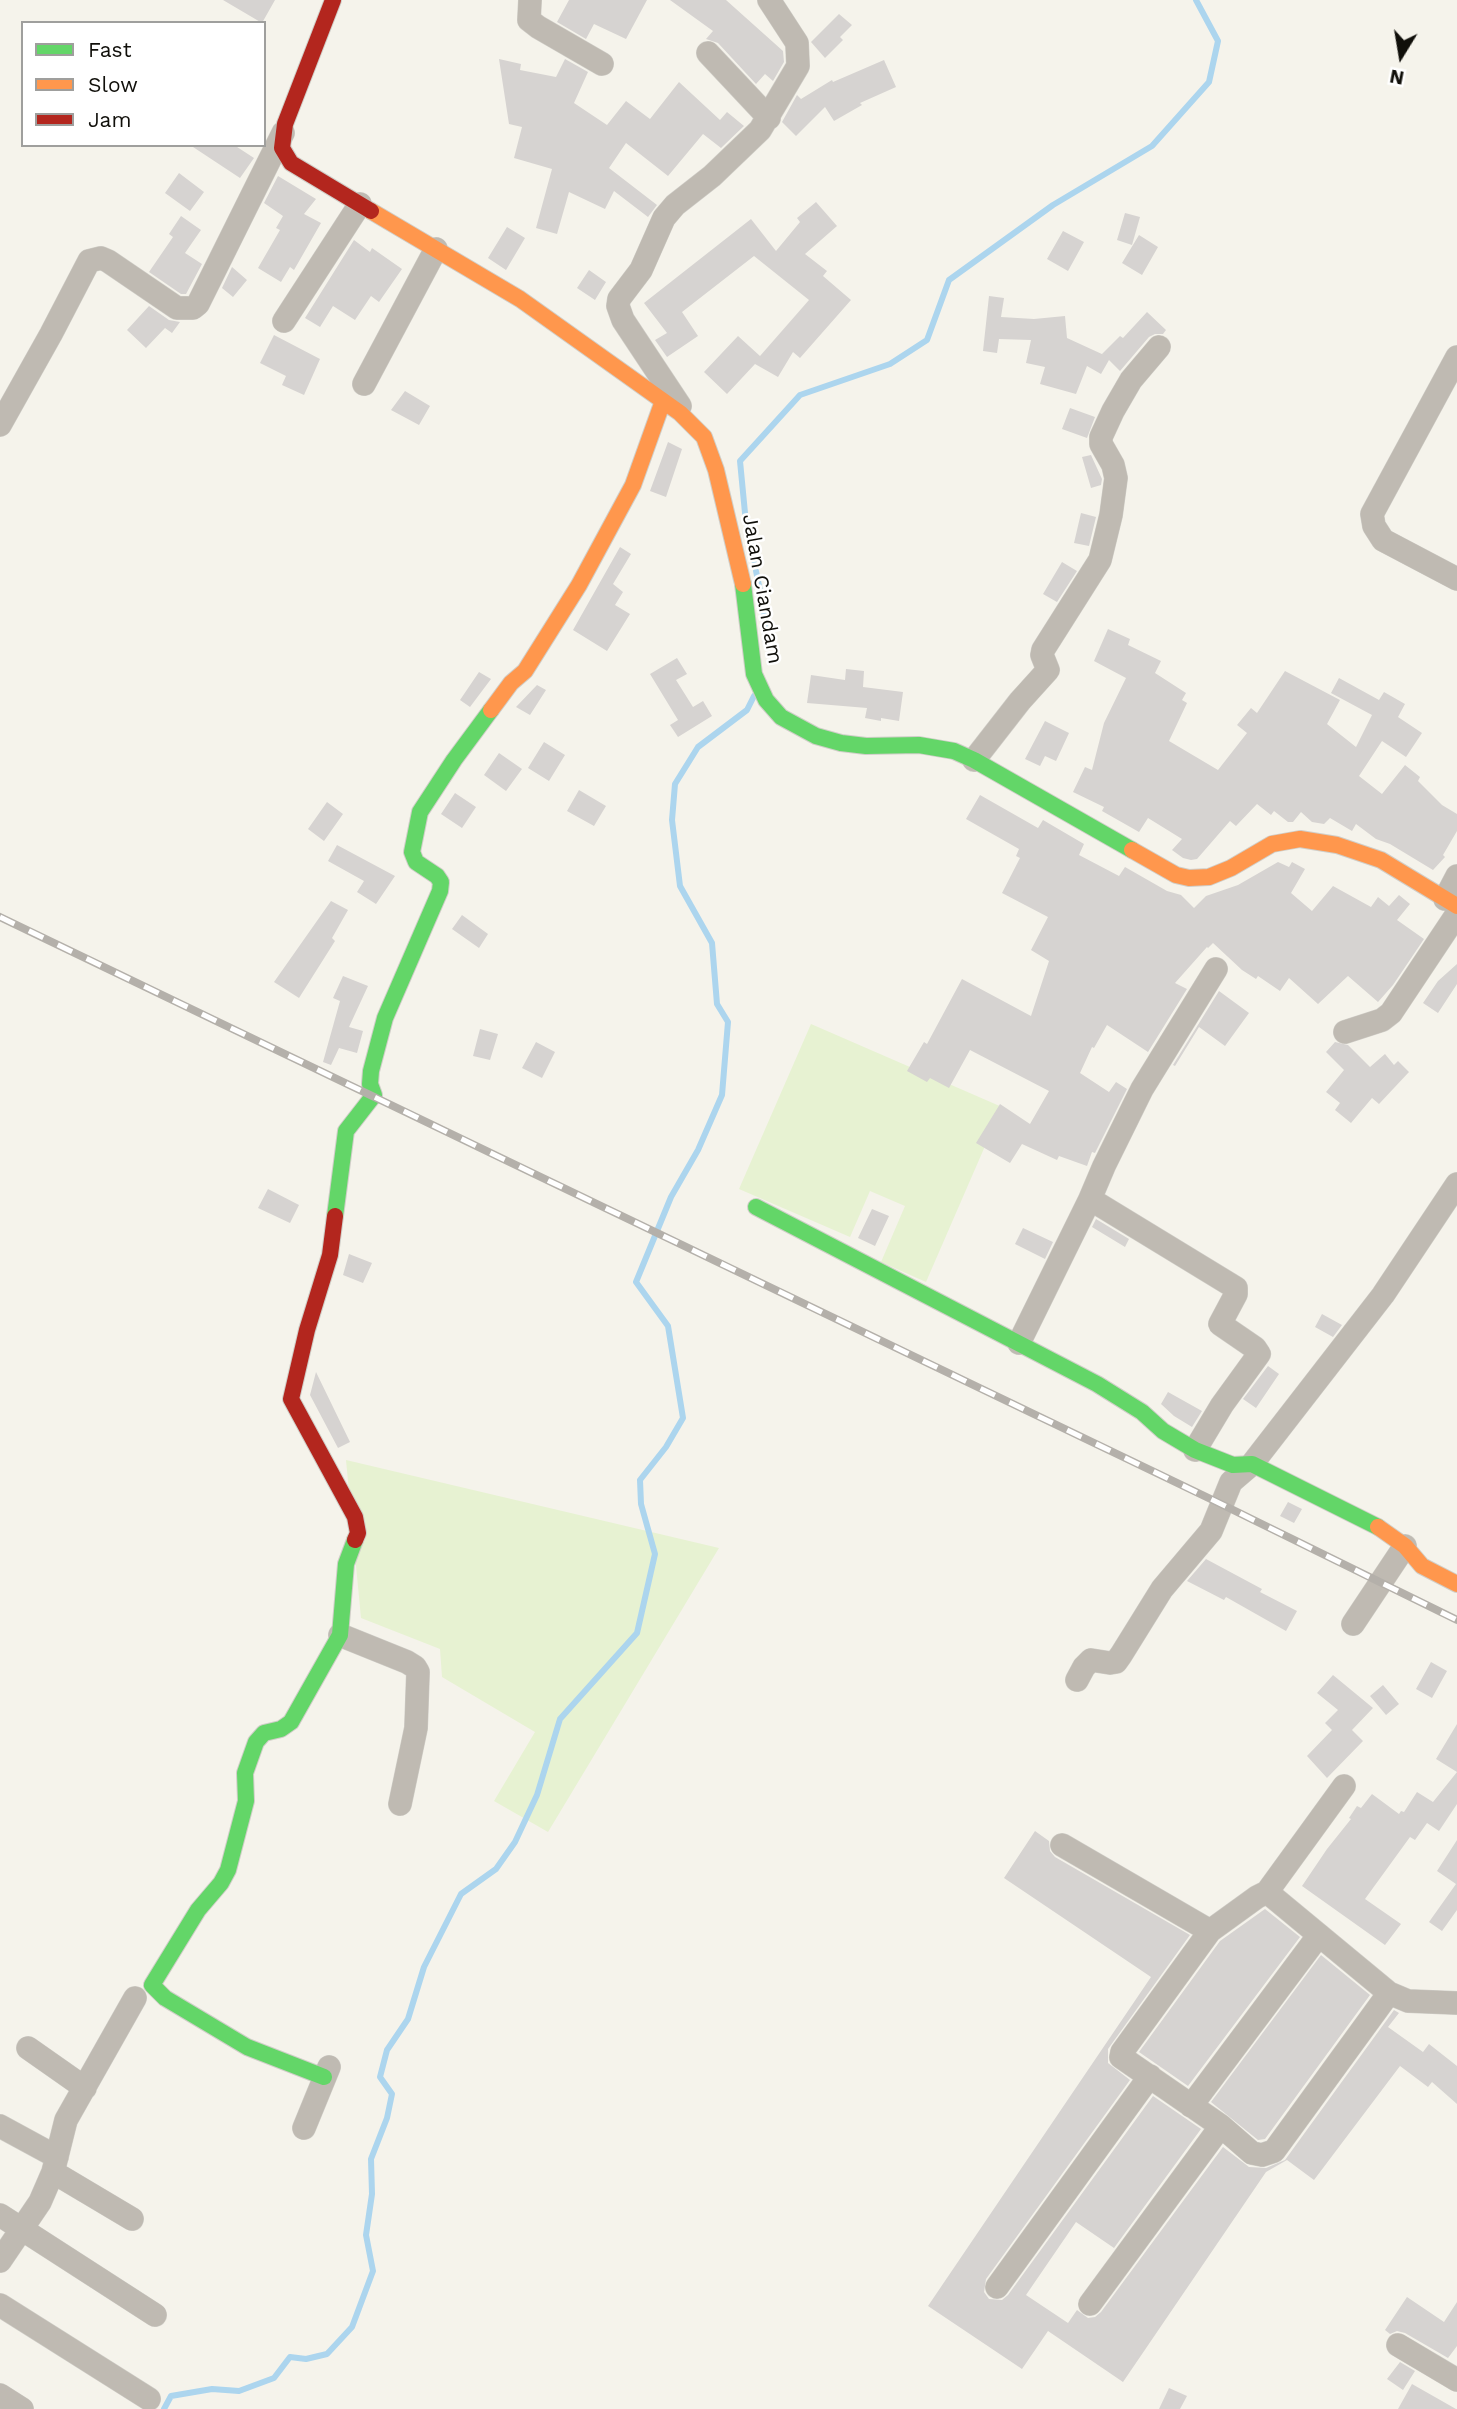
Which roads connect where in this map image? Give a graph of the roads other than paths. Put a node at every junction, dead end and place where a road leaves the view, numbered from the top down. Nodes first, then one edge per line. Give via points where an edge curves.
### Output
1 (333, 0) edge
2 (530, 0) edge
3 (769, 0) edge
4 (708, 53) dead end
5 (602, 64) dead end
6 (769, 118) junction
7 (283, 134) junction
8 (360, 204) junction
9 (436, 250) junction
10 (284, 321) dead end
11 (1159, 347) dead end
12 (1457, 357) edge
13 (364, 384) dead end
14 (663, 401) junction
15 (0, 425) edge
16 (696, 428) junction
17 (1454, 571) edge
18 (974, 760) junction
19 (1457, 876) edge
20 (1453, 906) edge
21 (1216, 970) dead end
22 (1345, 1032) dead end
23 (1457, 1184) edge
24 (1090, 1199) junction
25 (756, 1207) dead end
26 (1019, 1343) junction
27 (1195, 1450) junction
28 (1252, 1464) junction
29 (1405, 1546) junction
30 (1457, 1584) edge
31 (1353, 1625) dead end
32 (340, 1635) junction
33 (1077, 1680) dead end
34 (1344, 1786) dead end
35 (400, 1804) dead end
36 (1062, 1845) dead end
37 (1267, 1892) junction
38 (1210, 1931) junction
39 (1319, 1935) junction
40 (144, 1993) junction
41 (1390, 1993) junction
42 (1457, 2003) edge
43 (28, 2048) dead end
44 (326, 2072) joint
45 (1150, 2076) junction
46 (85, 2088) junction
47 (1191, 2106) junction
48 (0, 2126) edge
49 (1221, 2126) junction
50 (304, 2128) dead end
51 (55, 2164) junction
52 (0, 2215) edge
53 (132, 2220) dead end
54 (22, 2230) junction
55 (0, 2261) edge
56 (997, 2287) dead end
57 (1090, 2304) dead end
58 (0, 2305) edge
59 (156, 2315) dead end
60 (1398, 2345) dead end
61 (1457, 2380) edge
62 (0, 2395) edge
63 (149, 2399) dead end
64 (22, 2409) edge

1 - 7 street
2 - 5 street via 529,20
3 - 6 street via 799,51 798,66
4 - 6 street
6 - 16 street via 664,218 640,270 619,299 623,320
7 - 8 street, Jalan Ciandam via 282,148 291,163
7 - 15 street via 198,304 177,308 108,261 89,261
8 - 9 street, Jalan Ciandam
8 - 10 street
9 - 13 street
9 - 14 street, Jalan Ciandam via 520,299
11 - 18 street via 1131,380 1101,437 1116,478 1100,561 1043,650 1048,670
12 - 17 street via 1372,514 1383,540
14 - 16 street, Jalan Ciandam
14 - 32 street via 632,485 579,585 525,671 511,683 420,812 412,852 416,862 437,876 440,891 385,1018 370,1072 374,1095 346,1131 330,1255 291,1399 355,1517 358,1533 346,1564
16 - 18 street, Jalan Ciandam via 711,451 741,571 751,659 762,693 773,709 787,721 827,739 866,746 939,747
18 - 20 street, Jalan Ciandam via 1176,875 1209,877 1272,844 1300,839 1372,856
19 - 20 street
20 - 22 street via 1391,1013
21 - 24 street via 1142,1089
23 - 28 street via 1383,1295
24 - 26 street
24 - 27 street via 1236,1289 1220,1324 1259,1354
25 - 26 street
26 - 27 street via 1097,1384
27 - 28 street via 1233,1465
28 - 29 street via 1371,1522
28 - 33 street via 1231,1482 1211,1531 1162,1589 1116,1662 1091,1660
29 - 30 street via 1422,1566
29 - 31 street
32 - 35 street via 407,1662 418,1672 416,1728
32 - 40 street via 291,1722 264,1733 256,1742 245,1773 246,1801 228,1870
34 - 37 street
36 - 38 street
37 - 38 street
37 - 39 street
38 - 45 street via 1122,2052 1121,2057
39 - 41 street
39 - 47 street
40 - 44 street via 165,1998 247,2047
40 - 46 street
41 - 42 street via 1408,2001
41 - 49 street via 1273,2151 1252,2153
43 - 46 street
44 - 50 street
45 - 47 street
45 - 56 street
46 - 51 street via 66,2120
47 - 49 street
48 - 51 street
49 - 57 street
51 - 53 street
51 - 54 street via 40,2202
52 - 54 street
54 - 55 street
54 - 59 street
58 - 63 street
60 - 61 street
62 - 64 street

